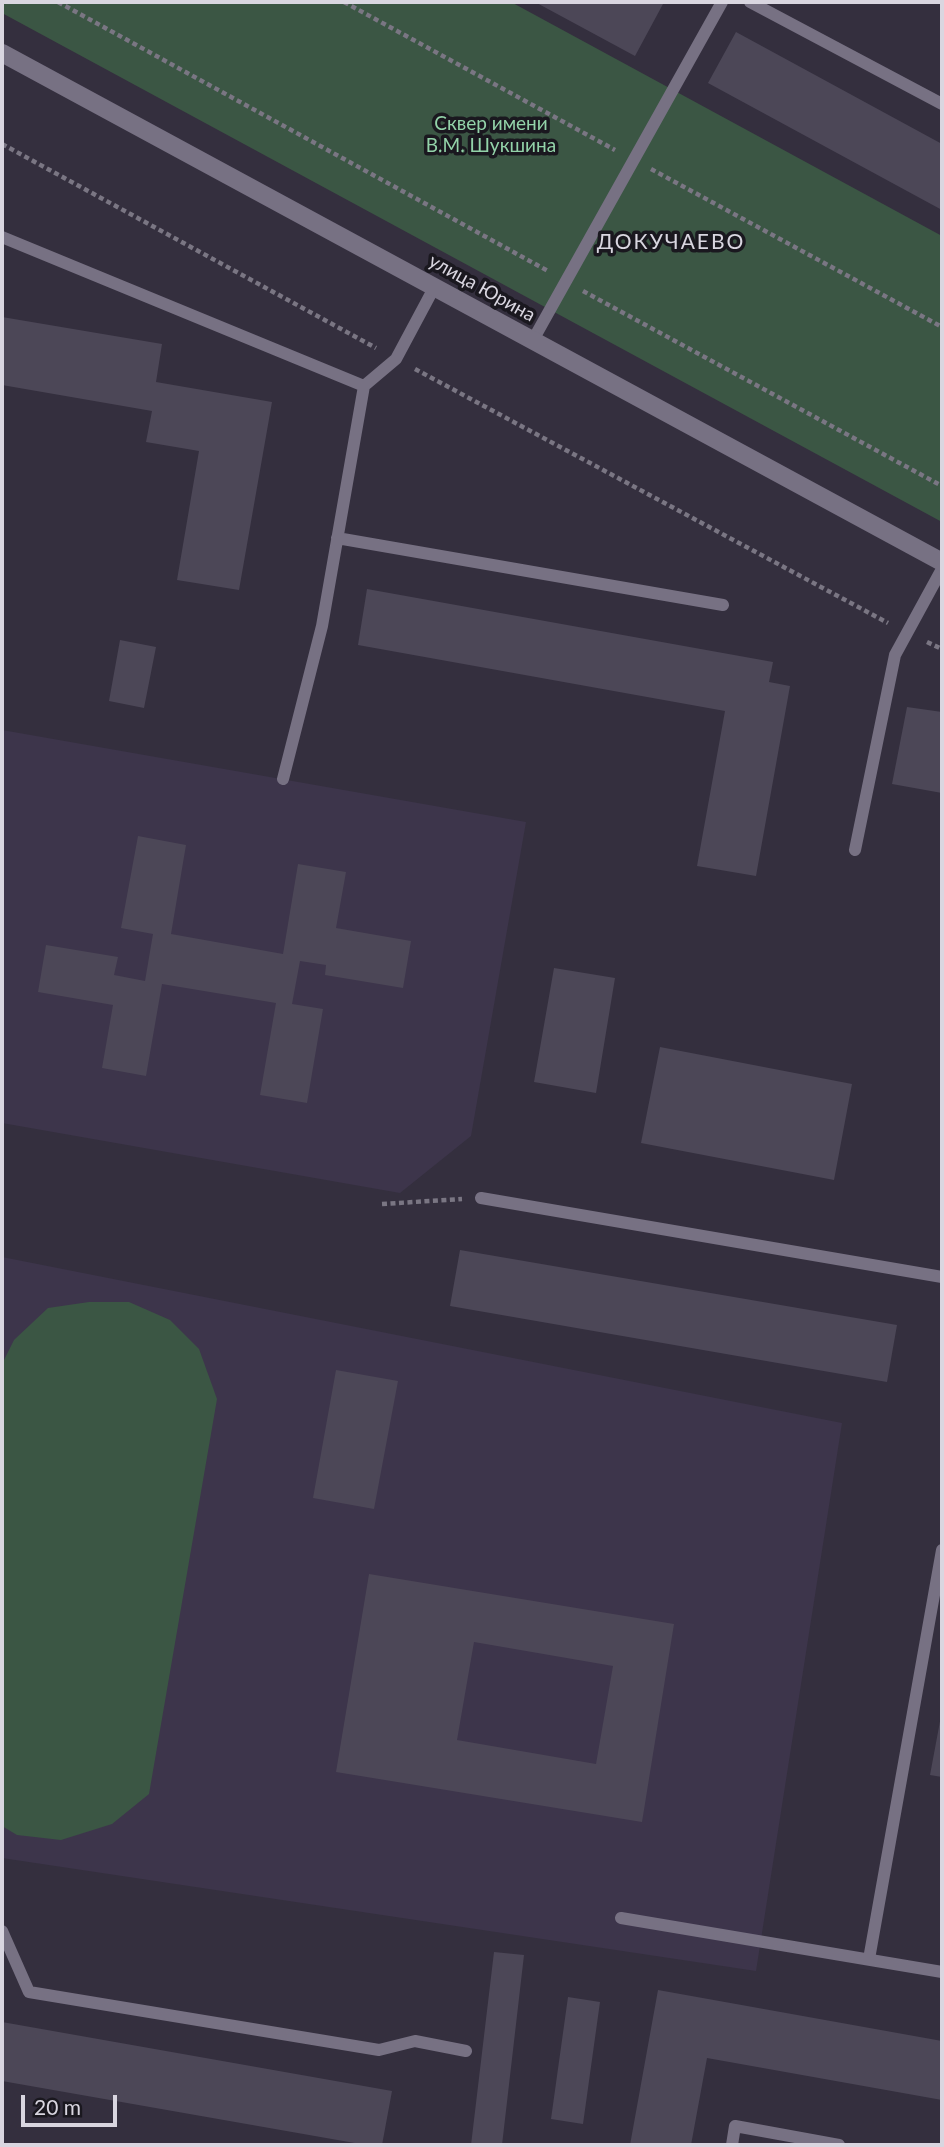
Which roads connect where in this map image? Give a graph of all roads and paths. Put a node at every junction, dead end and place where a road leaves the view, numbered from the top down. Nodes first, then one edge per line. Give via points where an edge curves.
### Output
1 (58, 2) edge
2 (722, 2) edge
3 (750, 2) edge
4 (2, 53) edge
5 (942, 104) edge
6 (2, 145) edge
7 (2, 237) edge
8 (566, 281) junction
9 (435, 286) junction
10 (533, 340) junction
11 (396, 359) junction
12 (364, 386) junction
13 (942, 486) edge
14 (337, 538) junction
15 (942, 562) edge
16 (942, 569) edge
17 (723, 605) dead end
18 (907, 633) junction
19 (942, 649) edge
20 (283, 779) dead end
21 (855, 850) dead end
22 (481, 1198) joint
23 (382, 1204) dead end
24 (942, 1277) edge
25 (942, 1550) edge
26 (621, 1918) dead end
27 (2, 1931) edge
28 (869, 1959) junction
29 (942, 1972) edge
30 (466, 2051) dead end
31 (732, 2145) edge
32 (839, 2145) edge

1 - 8 path
2 - 8 lane
3 - 5 lane
4 - 9 street, улица Юрина
6 - 11 path
7 - 12 lane
8 - 10 lane
8 - 13 path
9 - 10 street, улица Юрина
9 - 11 lane
10 - 15 street, улица Юрина
11 - 12 lane
11 - 18 path
12 - 14 lane
14 - 17 lane
14 - 20 lane via 321,626
16 - 18 lane
18 - 19 path
18 - 21 lane via 895,655
22 - 23 path
22 - 24 lane
25 - 28 lane
26 - 28 lane
27 - 30 lane via 29,1992 379,2050 415,2041
28 - 29 lane
31 - 32 lane via 735,2126

